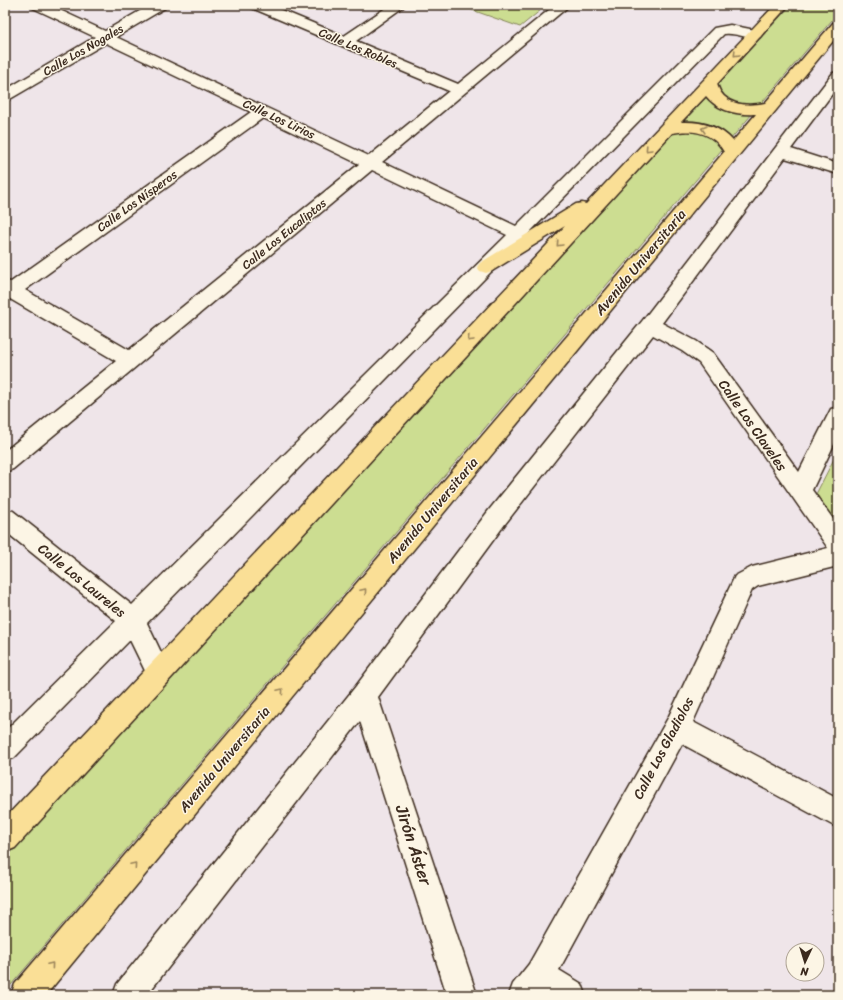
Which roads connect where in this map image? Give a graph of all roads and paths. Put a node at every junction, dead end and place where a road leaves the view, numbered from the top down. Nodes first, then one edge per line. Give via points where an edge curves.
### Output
1 (38, 5) edge
2 (160, 5) edge
3 (257, 5) edge
4 (400, 5) edge
5 (563, 5) edge
6 (782, 5) edge
7 (838, 26) edge
8 (755, 34) junction
9 (106, 37) junction
10 (345, 42) junction
11 (838, 76) edge
12 (709, 84) junction
13 (460, 90) junction
14 (5, 96) edge
15 (770, 107) junction
16 (262, 112) junction
17 (667, 129) junction
18 (780, 150) junction
19 (732, 152) junction
20 (371, 163) junction
21 (838, 169) edge
22 (607, 192) junction
23 (519, 234) junction
24 (486, 267) junction
25 (8, 289) edge
26 (650, 325) junction
27 (131, 360) junction
28 (838, 415) edge
29 (5, 463) edge
30 (800, 491) junction
31 (5, 518) edge
32 (838, 544) edge
33 (838, 556) edge
34 (133, 620) junction
35 (159, 673) junction
36 (365, 695) junction
37 (677, 727) junction
38 (5, 749) edge
39 (838, 814) edge
40 (5, 838) edge
41 (532, 985) edge
42 (26, 995) edge
43 (128, 995) edge
44 (462, 995) edge
45 (571, 995) edge

1 - 9 street, Calle Los Lirios
2 - 9 street, Calle Los Nogales
3 - 10 street, Calle Los Robles
4 - 10 street
5 - 13 street, Calle Los Eucaliptos
6 - 8 main road
7 - 15 main road, Avenida Universitaria
8 -> 12 main road
8 - 23 street via 730,29 719,31
9 - 14 street, Calle Los Nogales
9 - 16 street, Calle Los Lirios
10 - 13 street, Calle Los Robles
11 - 18 street
12 - 15 main road via 710,92 717,100 729,106 743,110
12 - 17 main road
13 - 20 street, Calle Los Eucaliptos
15 - 19 main road, Avenida Universitaria
16 - 20 street, Calle Los Lirios
16 - 25 street, Calle Los Nísperos
19 -> 17 main road via 724,139 708,130 686,126
17 -> 22 main road
18 - 21 street
18 - 26 street
42 -> 19 main road, Avenida Universitaria
20 - 23 street, Calle Los Lirios
20 - 27 street, Calle Los Eucaliptos
22 - 24 main road
22 -> 35 main road
23 - 24 street
24 - 34 street
25 - 27 street
26 - 30 street, Calle Los Claveles via 690,346 706,358
26 - 36 street via 497,517
27 - 29 street, Calle Los Eucaliptos
28 - 30 street
30 - 32 street, Calle Los Claveles
31 - 34 street, Calle Los Laureles
33 - 37 street, Calle Los Gladiolos via 752,577 743,583
34 - 35 street, Calle Los Laureles
34 - 38 street
35 - 40 main road
36 - 43 street
36 - 44 street, Jirón Áster
37 - 39 street
37 - 41 street, Calle Los Gladiolos
41 - 45 street

